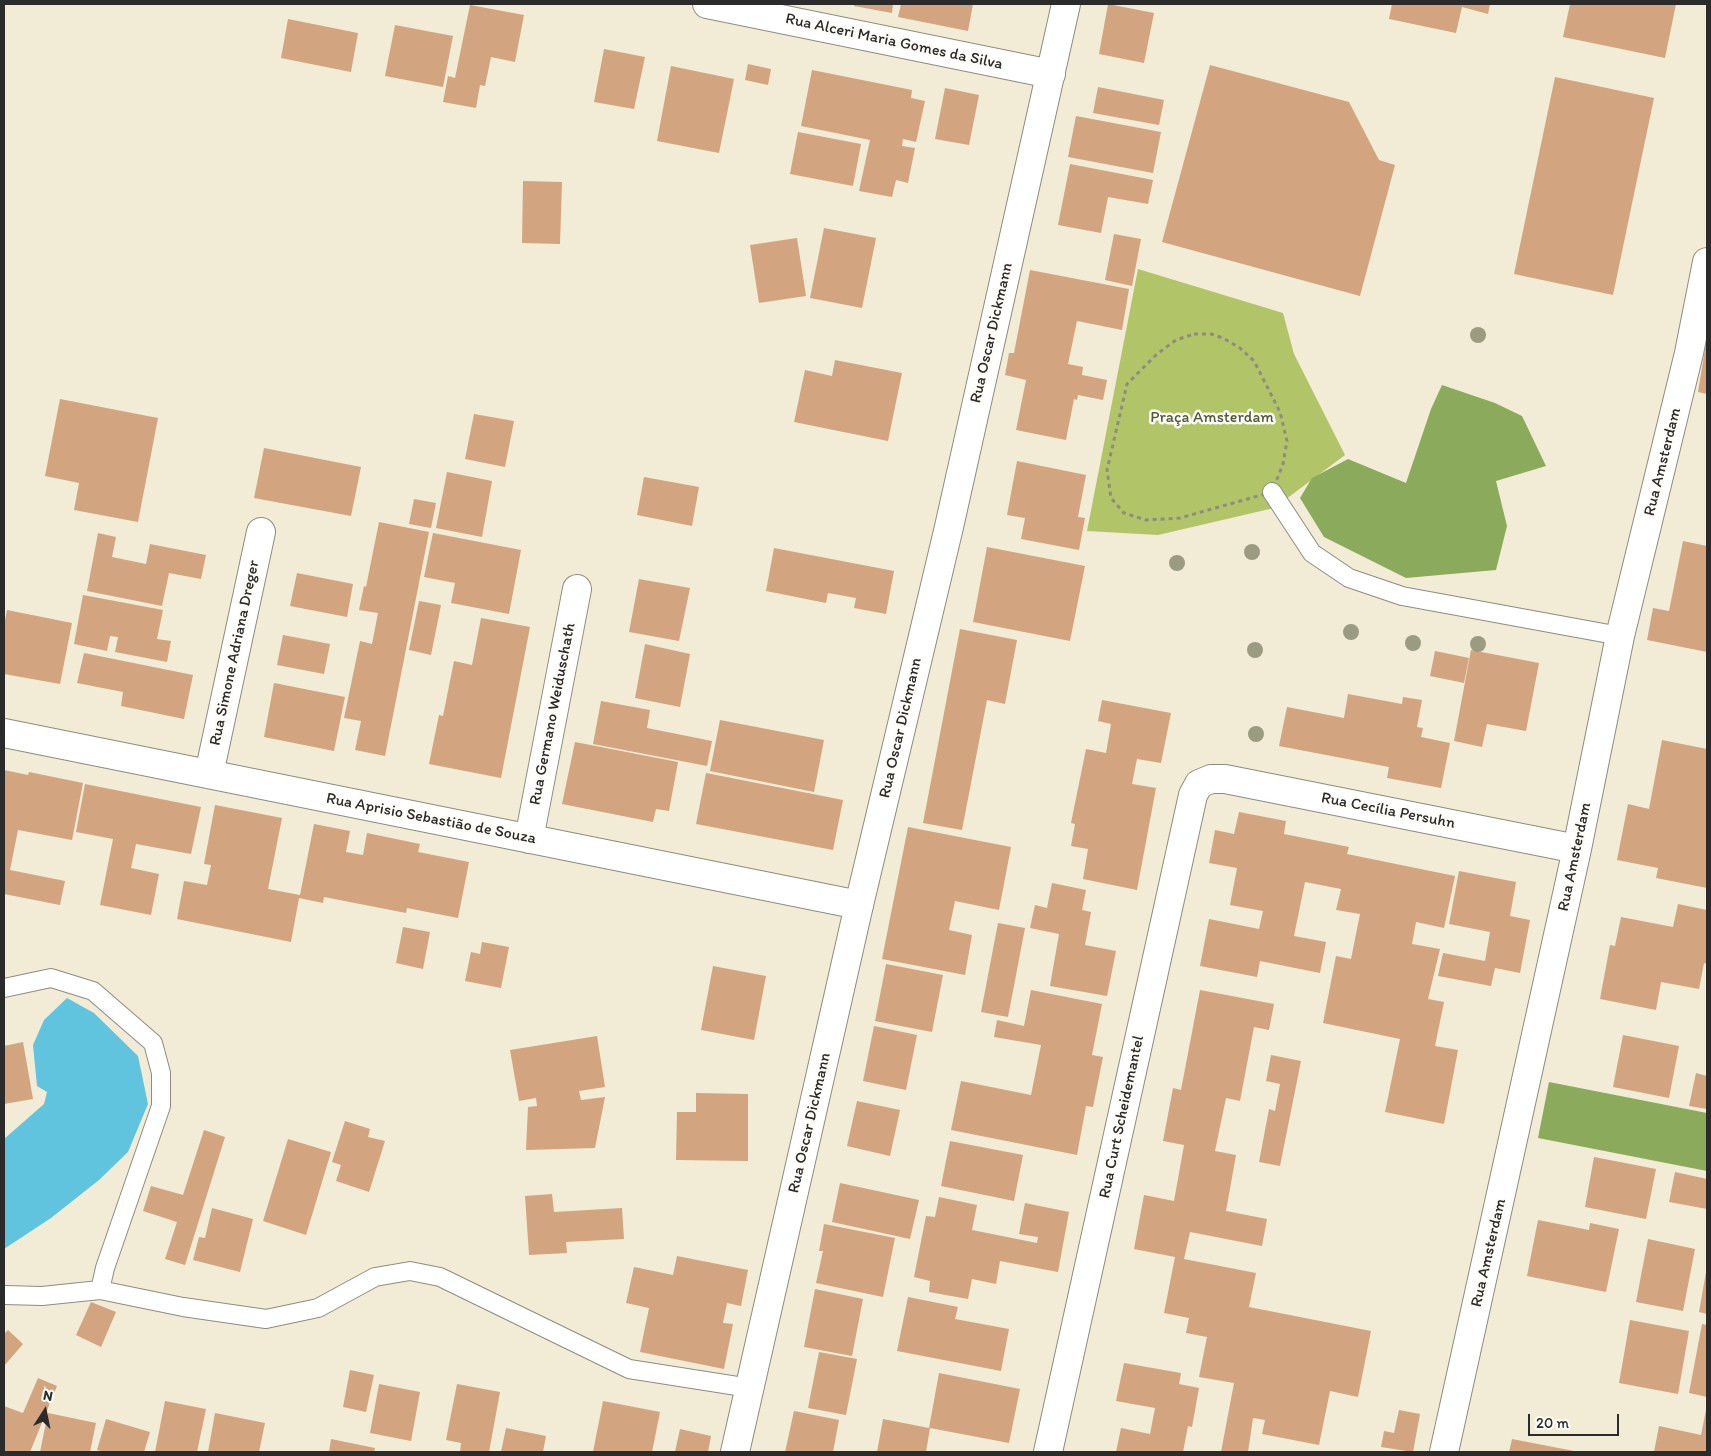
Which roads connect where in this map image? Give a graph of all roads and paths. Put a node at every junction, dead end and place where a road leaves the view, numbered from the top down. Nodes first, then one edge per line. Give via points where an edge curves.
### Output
1 (707, 4) edge
2 (1066, 4) edge
3 (1052, 74) junction
4 (1707, 262) edge
5 (1272, 492) junction
6 (261, 532) dead end
7 (577, 589) dead end
8 (1620, 636) junction
9 (4, 733) edge
10 (208, 774) junction
11 (1199, 784) joint
12 (529, 839) junction
13 (1577, 849) junction
14 (859, 906) junction
15 (4, 988) edge
16 (100, 1290) junction
17 (4, 1295) edge
18 (750, 1388) junction
19 (735, 1452) edge
20 (1048, 1452) edge
21 (1444, 1452) edge

1 - 3 street, Rua Alceri Maria Gomes da Silva
2 - 3 street, Rua Oscar Dickmann
3 - 14 street, Rua Oscar Dickmann
4 - 8 street, Rua Amsterdam via 1689,353
5 - 5 path via 1287,440 1280,412 1254,361 1240,348 1211,334 1194,334 1176,340 1127,384 1107,470 1111,498 1124,513 1146,520 1180,518
5 - 8 lane via 1312,553 1349,578 1402,596
6 - 10 street, Rua Simone Adriana Dreger
7 - 12 street, Rua Germano Weiduschath
8 - 13 street, Rua Amsterdam
9 - 10 street, Rua Aprisio Sebastião de Souza
10 - 12 street, Rua Aprisio Sebastião de Souza
11 - 13 street, Rua Cecília Persuhn via 1211,779 1225,779
11 - 20 street, Rua Curt Scheidemantel via 1193,795
12 - 14 street, Rua Aprisio Sebastião de Souza
13 - 21 street, Rua Amsterdam
14 - 18 street, Rua Oscar Dickmann
15 - 16 lane via 51,978 93,990 153,1043 161,1073 161,1106
16 - 17 lane via 42,1296
16 - 18 lane via 266,1319 318,1308 375,1277 410,1270 440,1277 628,1369
18 - 19 street, Rua Oscar Dickmann

